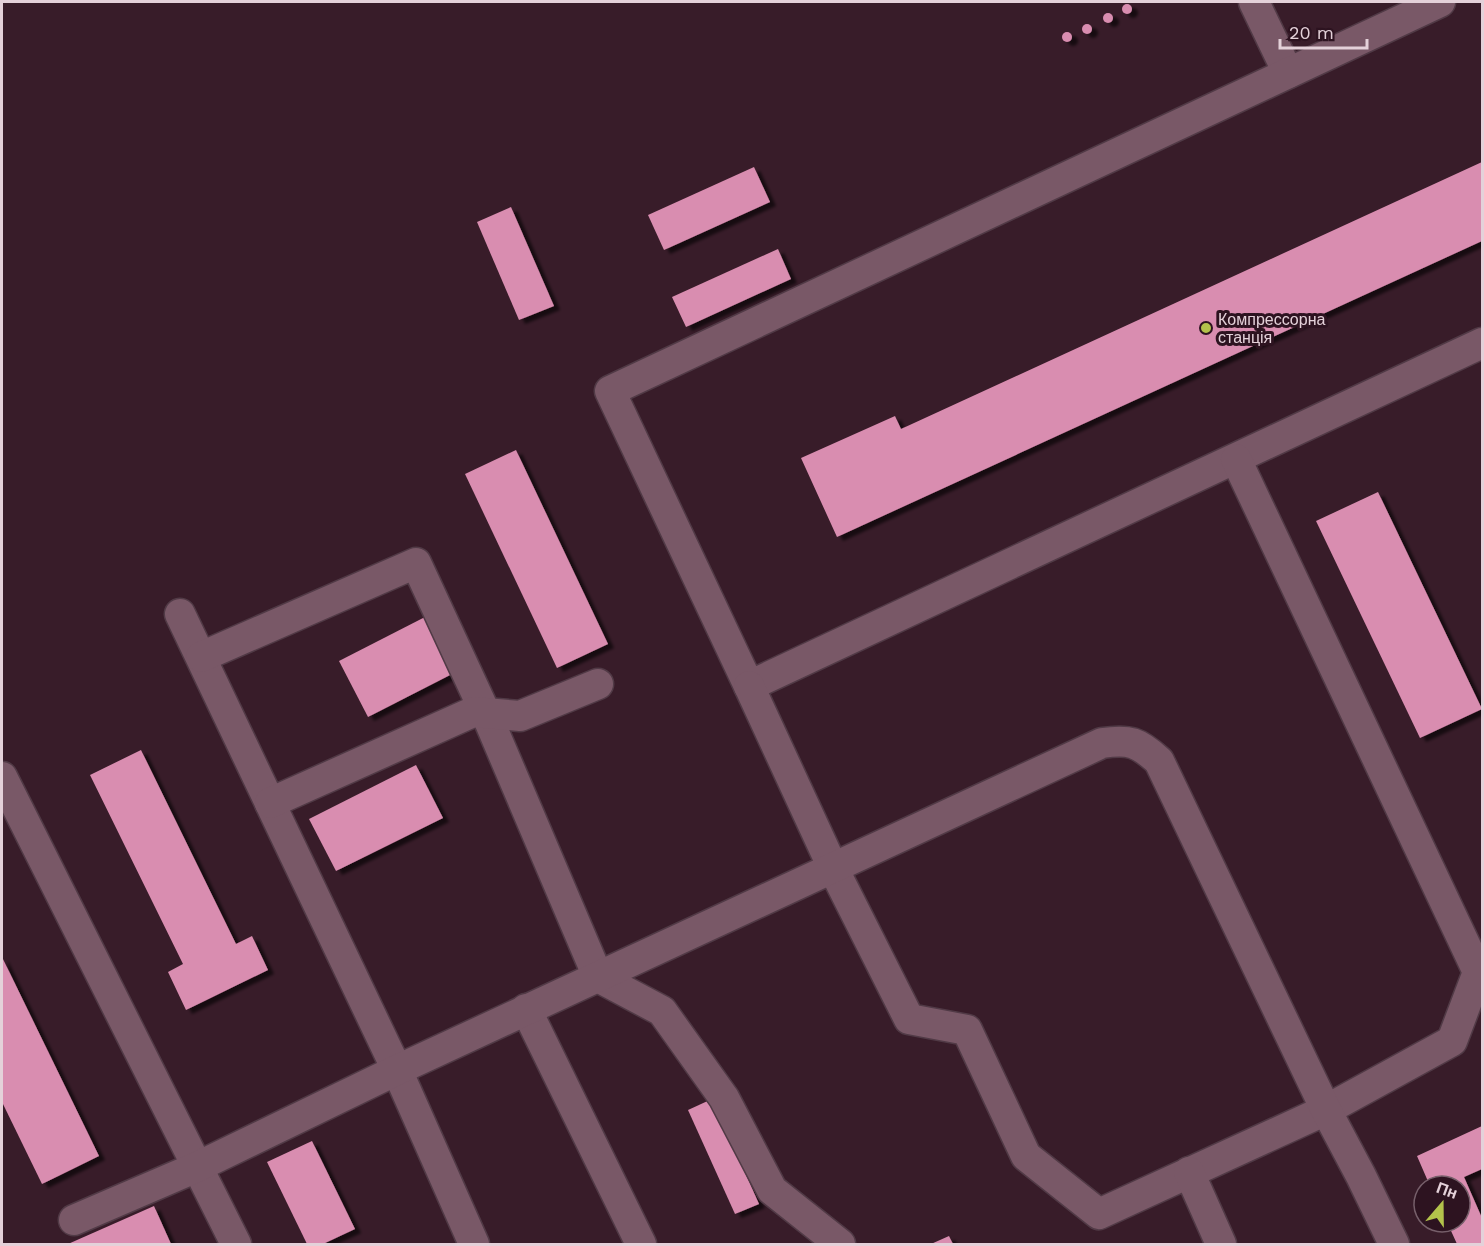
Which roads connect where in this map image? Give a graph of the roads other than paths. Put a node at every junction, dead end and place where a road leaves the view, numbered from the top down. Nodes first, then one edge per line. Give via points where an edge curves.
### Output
1 (1254, 2) edge
2 (1440, 2) edge
3 (1288, 73) junction
4 (1482, 343) edge
5 (1236, 459) junction
6 (180, 614) dead end
7 (201, 657) junction
8 (598, 684) dead end
9 (749, 686) junction
10 (486, 713) junction
11 (2, 777) edge
12 (270, 803) junction
13 (833, 868) junction
14 (598, 977) junction
15 (526, 1009) junction
16 (397, 1070) junction
17 (1326, 1110) junction
18 (197, 1167) junction
19 (1189, 1172) junction
20 (74, 1220) dead end
21 (236, 1245) edge
22 (474, 1245) edge
23 (641, 1245) edge
24 (840, 1245) edge
25 (1221, 1245) edge
26 (1394, 1245) edge

1 - 3 lane
2 - 3 lane
3 - 9 lane via 610,391
4 - 5 lane
5 - 9 lane
5 - 17 lane via 1478,972 1452,1041
6 - 7 lane
7 - 10 lane via 416,563
7 - 12 lane
8 - 10 lane via 520,716
9 - 13 lane
10 - 12 lane via 473,712
10 - 14 lane
11 - 18 lane
12 - 16 lane
13 - 14 lane
13 - 17 lane via 1102,742 1123,740 1142,746 1159,761
13 - 19 lane via 909,1020 967,1030 1026,1156 1099,1214
14 - 15 lane
14 - 24 lane via 662,1011 724,1098 772,1190
15 - 16 lane
15 - 23 lane
16 - 18 lane
16 - 22 lane
17 - 19 lane
17 - 26 lane
18 - 20 lane
18 - 21 lane
19 - 25 lane

